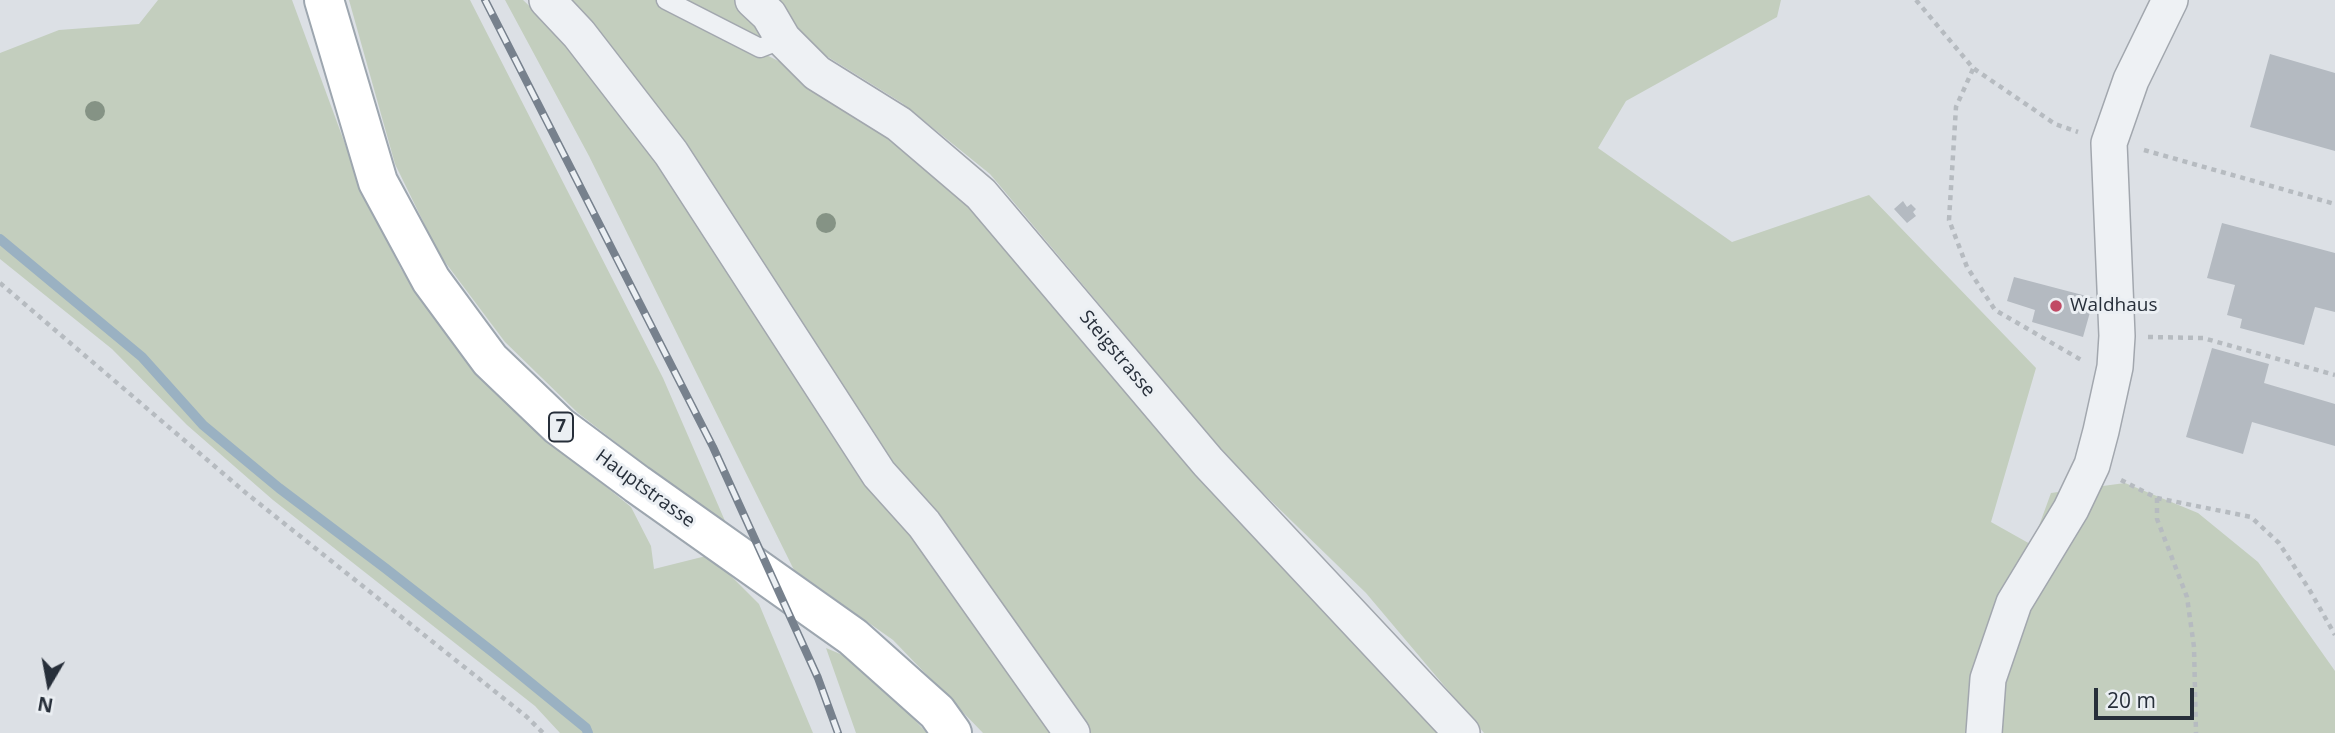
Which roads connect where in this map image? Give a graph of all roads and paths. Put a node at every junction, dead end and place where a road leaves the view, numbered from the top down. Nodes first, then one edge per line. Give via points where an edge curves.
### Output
1 (324, 0) edge
2 (547, 0) edge
3 (666, 0) edge
4 (753, 0) edge
5 (2170, 0) edge
6 (783, 39) junction
7 (1973, 68) dead end
8 (0, 283) edge
9 (2116, 352) junction
10 (2335, 375) edge
11 (2092, 465) junction
12 (2157, 498) junction
13 (2335, 635) edge
14 (542, 733) edge
15 (952, 733) edge
16 (1072, 733) edge
17 (1462, 733) edge
18 (1984, 733) edge
19 (2196, 733) edge

1 - 15 main road, Hauptstrasse / 7 via 377,182 431,279 490,360 570,434 853,636 937,712
2 - 16 street via 671,153 879,474 924,524
3 - 6 lane via 761,48
4 - 6 street, Steigstrasse via 769,15
5 - 9 street via 2132,80 2109,143
6 - 17 street, Steigstrasse via 817,73 899,124 981,194 1208,462
7 - 9 path via 1956,107 1949,220 1967,267 1995,310 2087,363
8 - 14 path via 247,493
9 - 10 path via 2203,338
9 - 11 street
11 - 12 path
11 - 18 street via 2014,603 1988,679
12 - 13 path via 2251,517 2279,543
12 - 19 path via 2157,519 2187,597 2194,647

